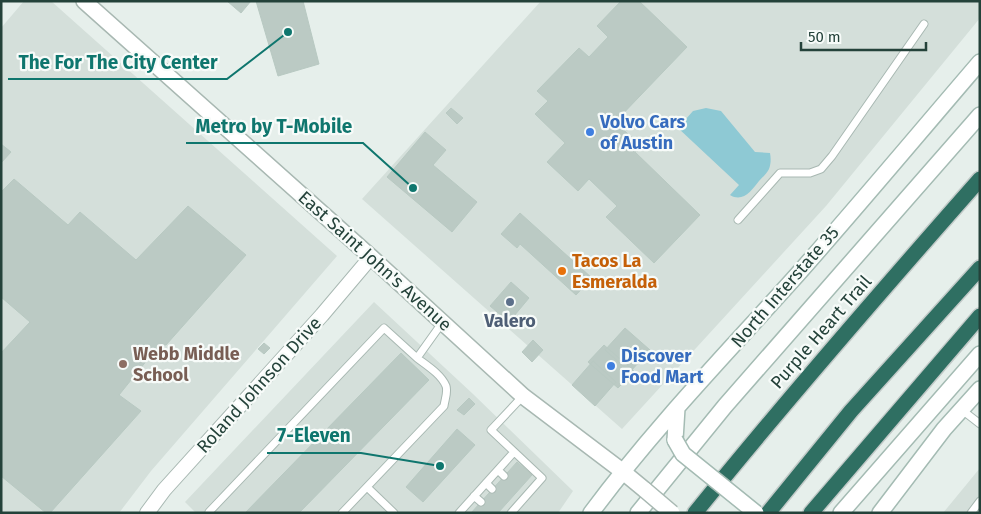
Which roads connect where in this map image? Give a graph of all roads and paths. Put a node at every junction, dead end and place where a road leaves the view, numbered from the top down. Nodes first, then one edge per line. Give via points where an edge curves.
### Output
1 (84, 1) edge
2 (924, 24) dead end
3 (980, 62) edge
4 (980, 115) edge
5 (980, 179) edge
6 (738, 220) dead end
7 (371, 257) junction
8 (980, 268) edge
9 (980, 316) edge
10 (443, 322) junction
11 (980, 354) edge
12 (417, 358) junction
13 (980, 389) edge
14 (523, 396) junction
15 (677, 408) junction
16 (962, 410) junction
17 (980, 424) edge
18 (514, 452) junction
19 (498, 470) junction
20 (622, 471) junction
21 (504, 476) dead end
22 (486, 483) junction
23 (367, 487) junction
24 (492, 489) dead end
25 (520, 489) dead end
26 (526, 495) junction
27 (474, 496) junction
28 (980, 501) edge
29 (481, 502) dead end
30 (508, 502) dead end
31 (513, 511) edge
32 (209, 512) edge
33 (461, 512) edge
34 (147, 513) edge
35 (342, 513) edge
36 (394, 513) edge
37 (591, 513) edge
38 (638, 513) edge
39 (672, 513) edge
40 (695, 513) edge
41 (756, 513) edge
42 (768, 513) edge
43 (811, 513) edge
44 (841, 513) edge
45 (880, 513) edge
46 (971, 513) edge

1 - 7 main road, East Saint John's Avenue
2 - 6 lane via 821,169 810,173 780,173
3 - 15 main road, North Interstate 35 via 798,274
4 - 38 main road via 725,406
5 - 40 highway, Purple Heart Trail via 816,367
7 - 10 main road, East Saint John's Avenue
7 - 34 street, Roland Johnson Drive
8 - 42 highway via 851,411
9 - 43 highway
10 - 12 lane
10 - 14 main road, East Saint John's Avenue
11 - 44 main road
12 - 23 lane via 446,386 444,406
12 - 32 lane via 384,328
13 - 16 main road
14 - 18 lane via 490,430
14 - 20 main road, East Saint John's Avenue
15 - 20 main road, North Interstate 35
15 - 41 main road, bridge via 675,440 683,454
16 - 17 lane
16 - 45 main road
18 - 19 lane
18 - 26 lane via 542,478
19 - 21 lane
19 - 22 lane
20 - 37 main road, North Interstate 35
20 - 39 main road, East Saint John's Avenue, bridge
22 - 24 lane
22 - 27 lane
23 - 35 lane
23 - 36 lane
25 - 26 lane
26 - 31 lane
27 - 29 lane
27 - 33 lane
28 - 46 lane
30 - 31 lane

